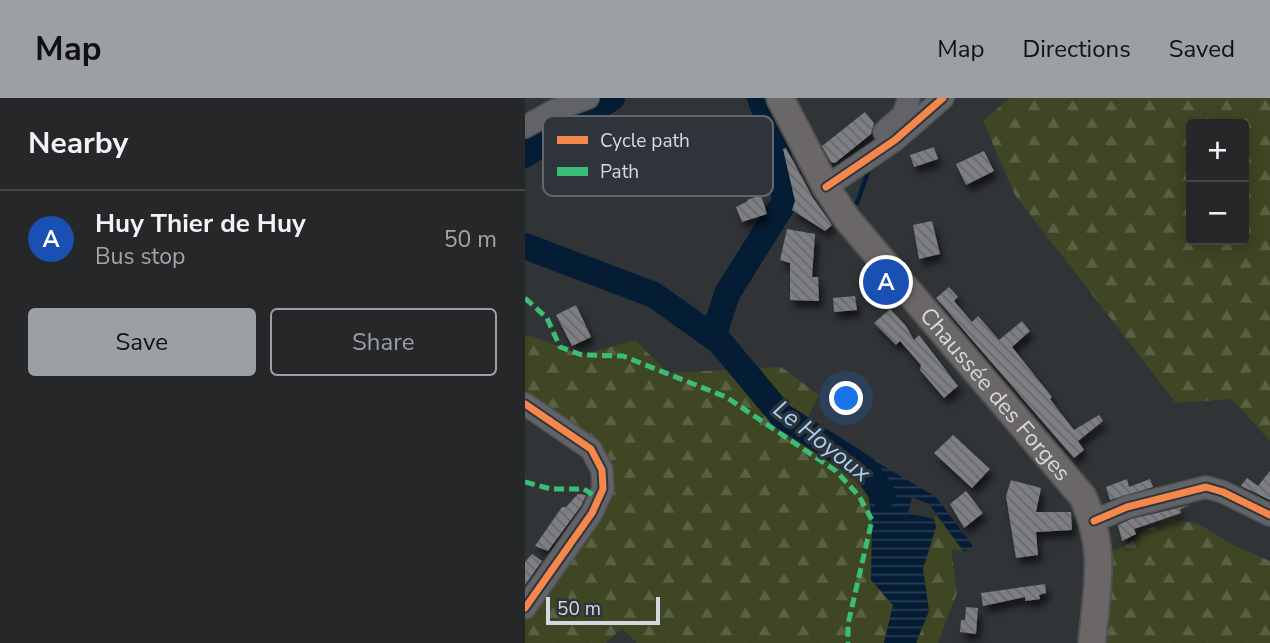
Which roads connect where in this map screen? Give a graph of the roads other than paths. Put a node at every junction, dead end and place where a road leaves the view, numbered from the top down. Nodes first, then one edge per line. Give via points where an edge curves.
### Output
1 (588, 98) edge
2 (780, 98) edge
3 (909, 98) edge
4 (943, 98) edge
5 (544, 116) edge
6 (543, 117) edge
7 (525, 127) edge
8 (861, 164) junction
9 (826, 187) junction
10 (525, 404) edge
11 (1270, 515) edge
12 (1094, 521) junction
13 (525, 608) edge
14 (1092, 643) edge

1 - 5 street
2 - 9 main road, Chaussée des Forges
3 - 8 street via 903,114 861,153
4 - 8 street
6 - 7 street
8 - 9 street
9 - 12 main road, Chaussée des Forges via 847,219 1083,497
10 - 13 street via 591,449 602,470 603,489 592,513
11 - 12 street via 1206,487 1127,507
12 - 14 main road, Chaussée des Forges via 1100,557

